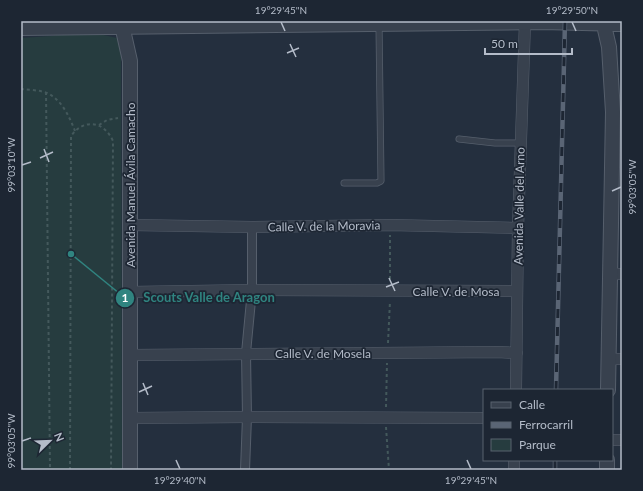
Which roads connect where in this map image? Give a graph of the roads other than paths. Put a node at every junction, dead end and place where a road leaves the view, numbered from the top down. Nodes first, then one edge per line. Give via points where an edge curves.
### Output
1 (543, 21) edge
2 (336, 22) edge
3 (524, 22) junction
4 (604, 23) edge
5 (121, 24) edge
6 (622, 24) edge
7 (379, 25) junction
8 (21, 28) edge
9 (618, 112) edge
10 (459, 139) dead end
11 (521, 142) junction
12 (344, 183) dead end
13 (617, 193) edge
14 (130, 225) junction
15 (252, 227) junction
16 (518, 228) junction
17 (616, 274) edge
18 (252, 290) junction
19 (517, 291) junction
20 (130, 292) junction
21 (246, 353) junction
22 (517, 353) junction
23 (129, 355) junction
24 (615, 359) edge
25 (516, 389) edge
26 (608, 389) edge
27 (247, 417) junction
28 (129, 418) junction
29 (483, 418) edge
30 (130, 470) edge
31 (245, 470) edge

1 - 3 street
1 - 4 street
2 - 5 street
2 - 7 street
3 - 7 street
3 - 11 street, Avenida Valle del Arno
4 - 6 street
4 - 9 street
5 - 8 street
5 - 14 street, Avenida Manuel Ávila Camacho via 130,61
7 - 12 lane via 382,178 376,183
9 - 13 street
10 - 11 lane via 495,143
11 - 16 street, Avenida Valle del Arno
13 - 17 street
14 - 15 street, Calle V. de la Moravia
14 - 20 street, Avenida Manuel Ávila Camacho
15 - 16 street, Calle V. de la Moravia via 390,225
15 - 18 street
16 - 19 street, Avenida Valle del Arno
17 - 24 street
18 - 19 street, Calle V. de Mosa
18 - 20 street, Calle V. de Mosa
18 - 21 street
19 - 22 street, Avenida Valle del Arno
20 - 23 street, Avenida Manuel Ávila Camacho
21 - 22 street, Calle V. de Mosela
21 - 23 street, Calle V. de Mosela
21 - 27 street
22 - 25 street, Avenida Valle del Arno
23 - 28 street, Avenida Manuel Ávila Camacho
24 - 26 street
27 - 28 street
27 - 29 street
27 - 31 street
28 - 30 street, Avenida Manuel Ávila Camacho

